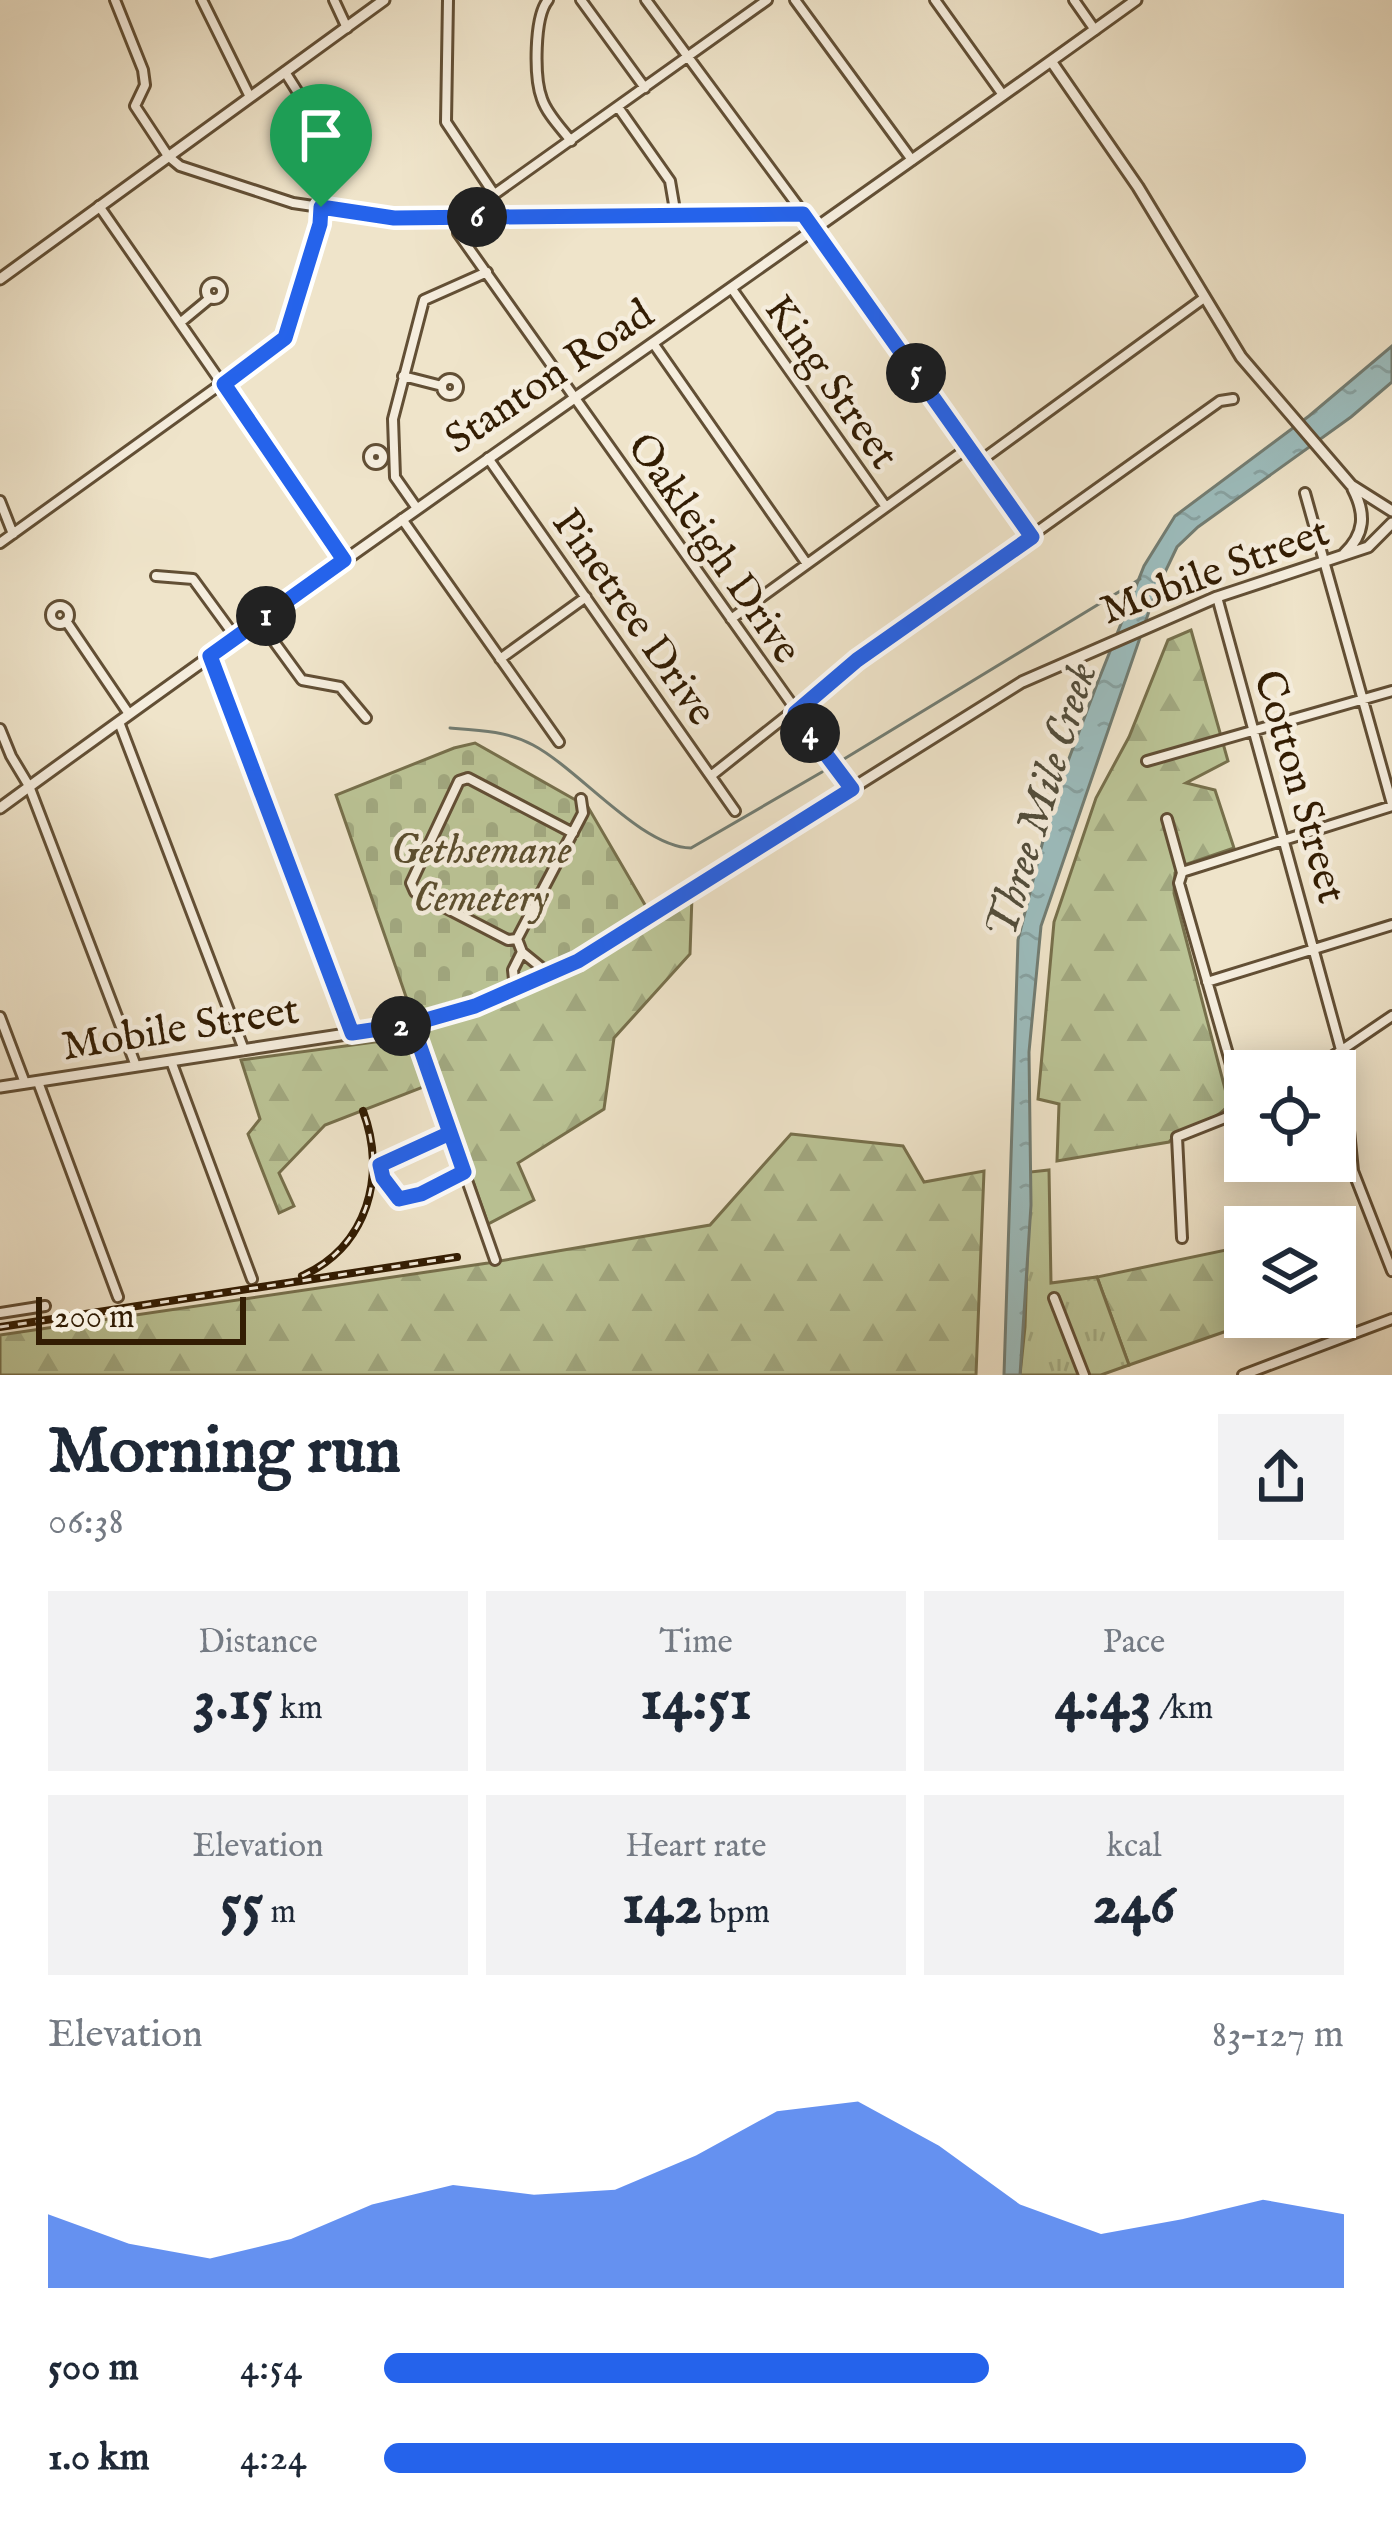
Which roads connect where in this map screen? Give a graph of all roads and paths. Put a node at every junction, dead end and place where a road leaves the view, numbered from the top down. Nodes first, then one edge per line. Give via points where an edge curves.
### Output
1 (116, 0) edge
2 (202, 0) edge
3 (334, 0) edge
4 (385, 0) edge
5 (448, 0) edge
6 (548, 0) edge
7 (581, 0) edge
8 (646, 0) edge
9 (766, 0) edge
10 (795, 0) edge
11 (935, 0) edge
12 (1074, 0) edge
13 (1136, 0) edge
14 (347, 28) junction
15 (1095, 29) junction
16 (687, 57) junction
17 (1051, 61) junction
18 (285, 72) junction
19 (645, 88) junction
20 (1004, 95) junction
21 (250, 97) junction
22 (618, 107) junction
23 (571, 140) junction
24 (169, 156) junction
25 (912, 160) junction
26 (494, 194) junction
27 (99, 206) junction
28 (321, 207) junction
29 (803, 214) junction
30 (676, 217) junction
31 (461, 218) junction
32 (815, 230) junction
33 (487, 272) junction
34 (0, 279) edge
35 (732, 290) junction
36 (210, 298) dead end
37 (1204, 298) junction
38 (181, 322) junction
39 (653, 344) junction
40 (403, 376) junction
41 (224, 384) junction
42 (442, 386) dead end
43 (574, 397) junction
44 (1233, 400) dead end
45 (969, 447) junction
46 (487, 457) junction
47 (382, 461) dead end
48 (979, 462) junction
49 (395, 477) junction
50 (1351, 484) junction
51 (1305, 493) dead end
52 (0, 501) edge
53 (416, 507) junction
54 (886, 507) junction
55 (1392, 511) edge
56 (401, 518) junction
57 (1392, 524) edge
58 (13, 534) junction
59 (1032, 537) junction
60 (1392, 538) edge
61 (0, 543) edge
62 (1376, 543) junction
63 (1340, 557) junction
64 (344, 560) junction
65 (1324, 562) junction
66 (807, 564) junction
67 (156, 576) dead end
68 (586, 597) junction
69 (1217, 597) junction
70 (731, 619) junction
71 (66, 621) dead end
72 (260, 621) junction
73 (236, 638) junction
74 (210, 656) junction
75 (500, 659) junction
76 (1392, 691) edge
77 (1363, 700) junction
78 (795, 713) junction
79 (130, 714) junction
80 (366, 718) dead end
81 (119, 722) junction
82 (0, 728) edge
83 (1256, 733) junction
84 (559, 742) dead end
85 (1147, 761) dead end
86 (712, 776) junction
87 (29, 786) junction
88 (852, 789) junction
89 (581, 799) dead end
90 (1392, 805) edge
91 (0, 808) edge
92 (735, 811) dead end
93 (1167, 819) dead end
94 (573, 832) junction
95 (1285, 838) junction
96 (1182, 873) junction
97 (1392, 925) edge
98 (518, 939) junction
99 (1316, 948) junction
100 (522, 952) junction
101 (549, 974) junction
102 (1207, 982) junction
103 (515, 989) junction
104 (1392, 1016) edge
105 (0, 1017) edge
106 (412, 1024) junction
107 (352, 1033) junction
108 (244, 1050) junction
109 (1227, 1050) edge
110 (1342, 1050) joint
111 (171, 1061) junction
112 (136, 1066) junction
113 (32, 1082) junction
114 (0, 1087) edge
115 (1224, 1118) edge
116 (450, 1133) junction
117 (1356, 1171) edge
118 (464, 1172) junction
119 (1182, 1238) dead end
120 (495, 1260) dead end
121 (1392, 1271) edge
122 (252, 1279) dead end
123 (118, 1297) dead end
124 (1054, 1298) dead end
125 (45, 1306) dead end
126 (2, 1313) edge
127 (1392, 1319) edge
128 (1084, 1375) edge
129 (1243, 1375) edge

1 - 24 street via 143,70 135,106
2 - 21 street
3 - 14 street
4 - 14 street
5 - 26 street via 446,122
6 - 23 street via 538,28 540,93
7 - 19 street
8 - 16 street
9 - 16 street
10 - 25 street
11 - 20 street
12 - 15 street
13 - 15 street, Stanton Road
14 - 18 street
15 - 17 street, Stanton Road
16 - 19 street
16 - 29 street
17 - 20 street, Stanton Road
17 - 37 street
18 - 21 street
18 - 28 street via 321,129
19 - 22 street
20 - 25 street, Stanton Road
21 - 24 street
22 - 23 street
22 - 30 street via 670,181
23 - 26 street
24 - 27 street
24 - 28 street via 210,178
25 - 32 street, Stanton Road
26 - 31 street
27 - 34 street
27 - 38 street
28 - 31 street
28 - 41 street via 285,338
29 - 30 street
29 - 32 street
30 - 31 street
31 - 33 street, Oakleigh Drive via 458,233
32 - 35 street, Stanton Road
32 - 45 street
33 - 40 street via 424,300
33 - 43 street, Oakleigh Drive
35 - 39 street, Stanton Road
35 - 54 street, King Street
36 - 38 street
37 - 48 street
37 - 50 street via 1234,347
38 - 41 street
39 - 43 street, Stanton Road
39 - 66 street
40 - 42 street
40 - 49 street via 393,419
41 - 58 street
41 - 64 street
43 - 46 street, Stanton Road
43 - 70 street, Oakleigh Drive
44 - 59 street via 1220,401
45 - 48 street
45 - 54 street
46 - 53 street, Stanton Road
46 - 68 street, Pinetree Drive
47 - 49 street
48 - 59 street
49 - 53 street
50 - 55 street
50 - 63 street via 1363,525
51 - 65 street
52 - 58 street
53 - 56 street, Stanton Road
54 - 66 street
56 - 64 street, Stanton Road
56 - 75 street
57 - 62 street, Mobile Street
58 - 61 street
59 - 78 street
60 - 62 street
62 - 63 street, Mobile Street
63 - 65 street, Mobile Street
64 - 72 street, Stanton Road
65 - 69 street, Mobile Street
65 - 77 street
66 - 70 street
67 - 73 street via 194,579
68 - 75 street
68 - 86 street, Pinetree Drive
69 - 83 street, Cotton Street
69 - 88 street, Mobile Street via 1001,693
70 - 78 street, Oakleigh Drive
71 - 79 street
72 - 73 street, Stanton Road
72 - 80 street via 302,680 340,687
73 - 74 street, Stanton Road
74 - 79 street, Stanton Road
74 - 107 street
75 - 84 street
76 - 77 street
77 - 83 street
77 - 90 street
78 - 86 street
78 - 88 street, Oakleigh Drive
79 - 81 street, Stanton Road
81 - 87 street, Stanton Road
81 - 108 street
82 - 87 street
83 - 85 street
83 - 95 street, Cotton Street
86 - 92 street, Pinetree Drive
87 - 91 street, Stanton Road
87 - 112 street
88 - 101 street, Mobile Street
89 - 94 street
90 - 95 street
93 - 96 street
94 - 98 street
94 - 98 street via 468,778 459,781 411,883 415,892
95 - 96 street
95 - 99 street, Cotton Street
96 - 102 street
97 - 99 street
98 - 100 street
99 - 102 street
99 - 110 street, Cotton Street
100 - 101 street
100 - 103 street
101 - 103 street, Mobile Street
102 - 109 street
103 - 106 street, Mobile Street
104 - 110 street
105 - 113 street
106 - 107 street, Mobile Street
106 - 116 street
107 - 108 street, Mobile Street
108 - 111 street, Mobile Street
111 - 112 street, Mobile Street
111 - 122 street
112 - 113 street, Mobile Street
113 - 114 street, Mobile Street
113 - 123 street
115 - 119 street via 1177,1137
116 - 118 street
116 - 118 street via 380,1165 383,1178 399,1199
117 - 121 street, Cotton Street
118 - 120 street
124 - 128 street
125 - 126 street
127 - 129 street

